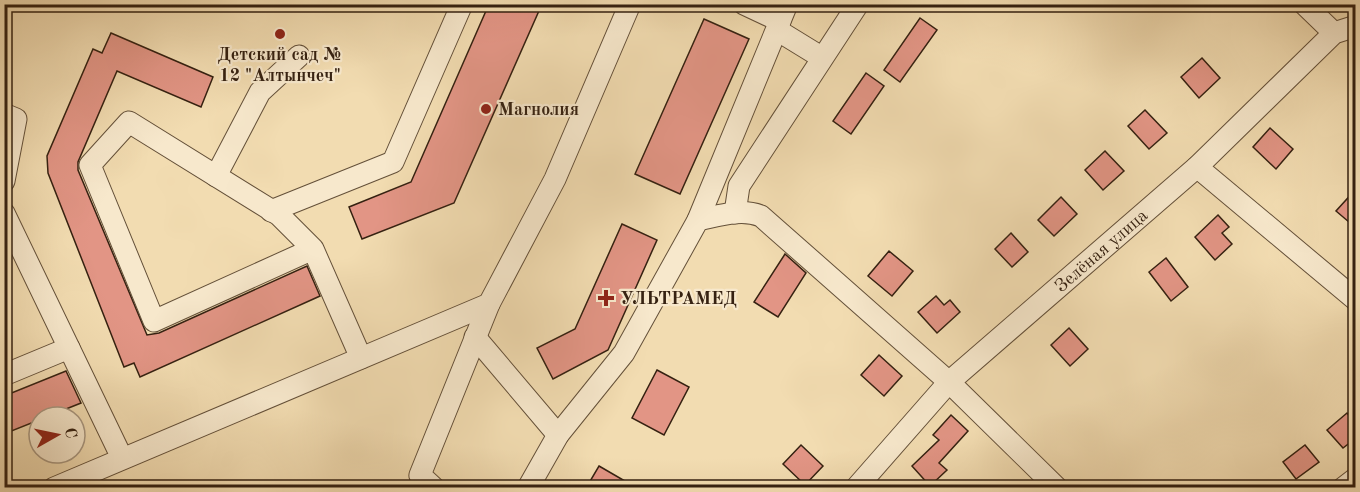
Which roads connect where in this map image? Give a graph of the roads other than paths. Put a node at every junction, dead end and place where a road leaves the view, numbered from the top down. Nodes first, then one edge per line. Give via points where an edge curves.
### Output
1 (446, 4) edge
2 (462, 4) edge
3 (630, 4) edge
4 (744, 4) edge
5 (858, 4) edge
6 (1304, 4) edge
7 (781, 18) edge
8 (1356, 26) edge
9 (1334, 33) junction
10 (448, 38) junction
11 (299, 56) dead end
12 (821, 57) junction
13 (4, 114) edge
14 (1197, 167) junction
15 (216, 176) junction
16 (4, 181) edge
17 (271, 211) junction
18 (4, 213) edge
19 (735, 213) junction
20 (698, 220) junction
21 (313, 249) junction
22 (1356, 300) edge
23 (489, 304) junction
24 (476, 337) junction
25 (69, 348) junction
26 (361, 358) junction
27 (4, 375) edge
28 (949, 382) junction
29 (558, 435) junction
30 (122, 458) junction
31 (1356, 478) edge
32 (423, 483) edge
33 (54, 488) edge
34 (528, 488) edge
35 (856, 488) edge
36 (1057, 488) edge
37 (1343, 488) edge

1 - 10 street
2 - 10 street
3 - 23 street via 555,179
4 - 7 street
5 - 12 street
6 - 9 street
7 - 12 street
7 - 20 street
8 - 9 street, Зелёная улица
9 - 14 street, Зелёная улица
10 - 17 street via 393,162
11 - 15 street via 260,92
12 - 19 street via 739,186
13 - 16 street via 16,119
14 - 22 street
14 - 28 street, Зелёная улица
15 - 17 street
15 - 21 street via 129,122 90,165 154,321
17 - 21 street
18 - 25 street
19 - 20 street
19 - 28 street via 761,216
20 - 29 street via 624,353
21 - 26 street
23 - 24 street
23 - 26 street
24 - 29 street
24 - 32 street
25 - 27 street
25 - 30 street
26 - 30 street
28 - 35 street, Зелёная улица
28 - 36 street
29 - 34 street
30 - 33 street
31 - 37 street

